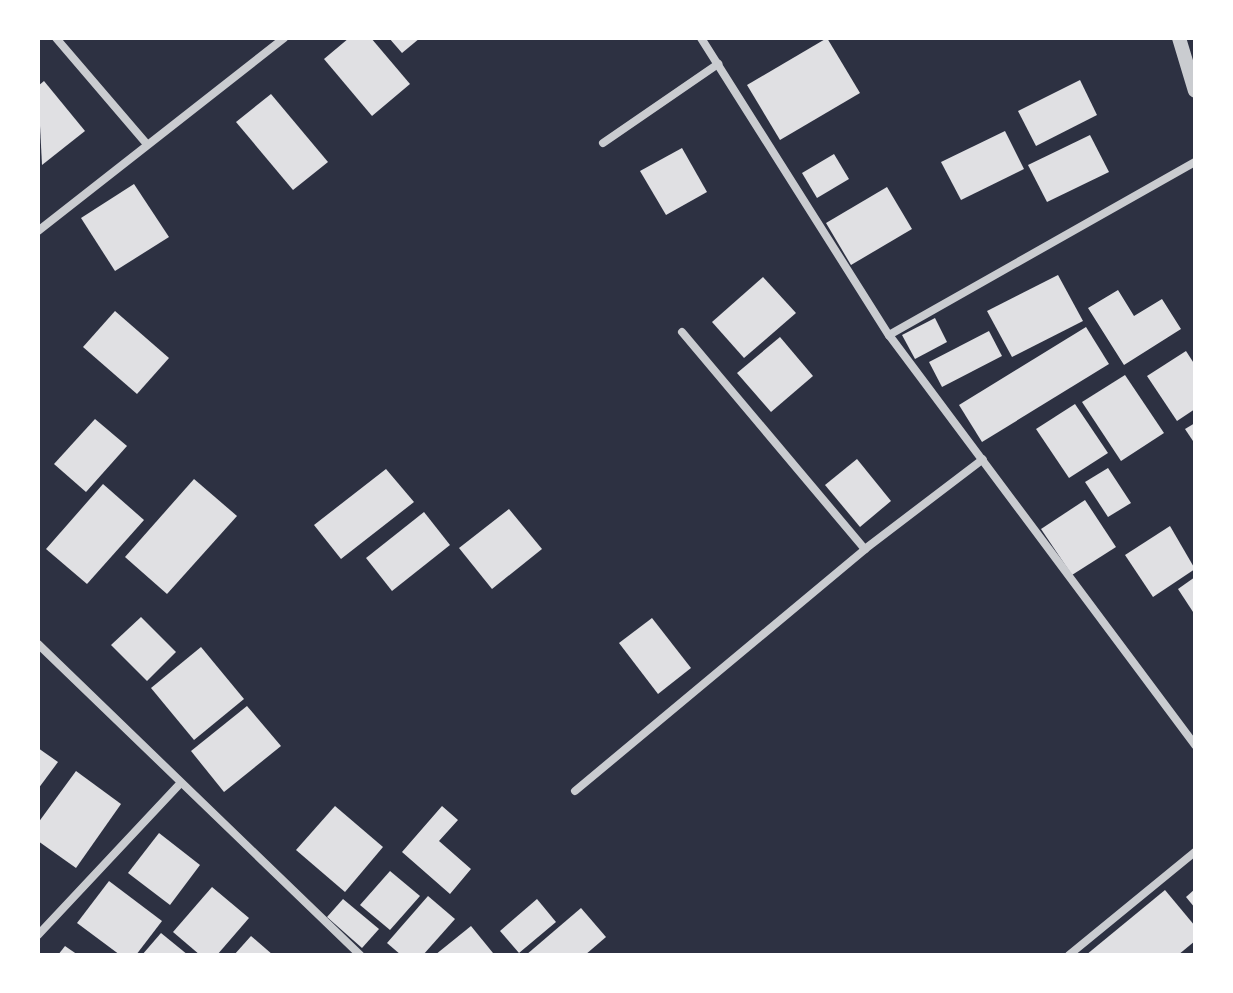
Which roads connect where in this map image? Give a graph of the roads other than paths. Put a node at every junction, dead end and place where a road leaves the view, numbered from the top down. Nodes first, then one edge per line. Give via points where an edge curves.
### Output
1 (56, 38) edge
2 (284, 38) edge
3 (701, 38) edge
4 (1179, 38) edge
5 (718, 64) junction
6 (1195, 91) edge
7 (603, 143) dead end
8 (147, 144) junction
9 (1195, 162) edge
10 (38, 231) edge
11 (682, 332) dead end
12 (889, 335) junction
13 (983, 459) junction
14 (865, 549) junction
15 (38, 644) edge
16 (1195, 745) edge
17 (180, 784) junction
18 (575, 791) dead end
19 (1195, 852) edge
20 (38, 935) edge
21 (360, 955) edge
22 (1069, 955) edge

1 - 8 street
2 - 8 street
3 - 5 street
4 - 6 street
5 - 7 street
5 - 12 street
8 - 10 street
9 - 12 street
11 - 14 street
12 - 13 street
13 - 14 street
13 - 16 street
14 - 18 street
15 - 17 street
17 - 20 street
17 - 21 street
19 - 22 street

